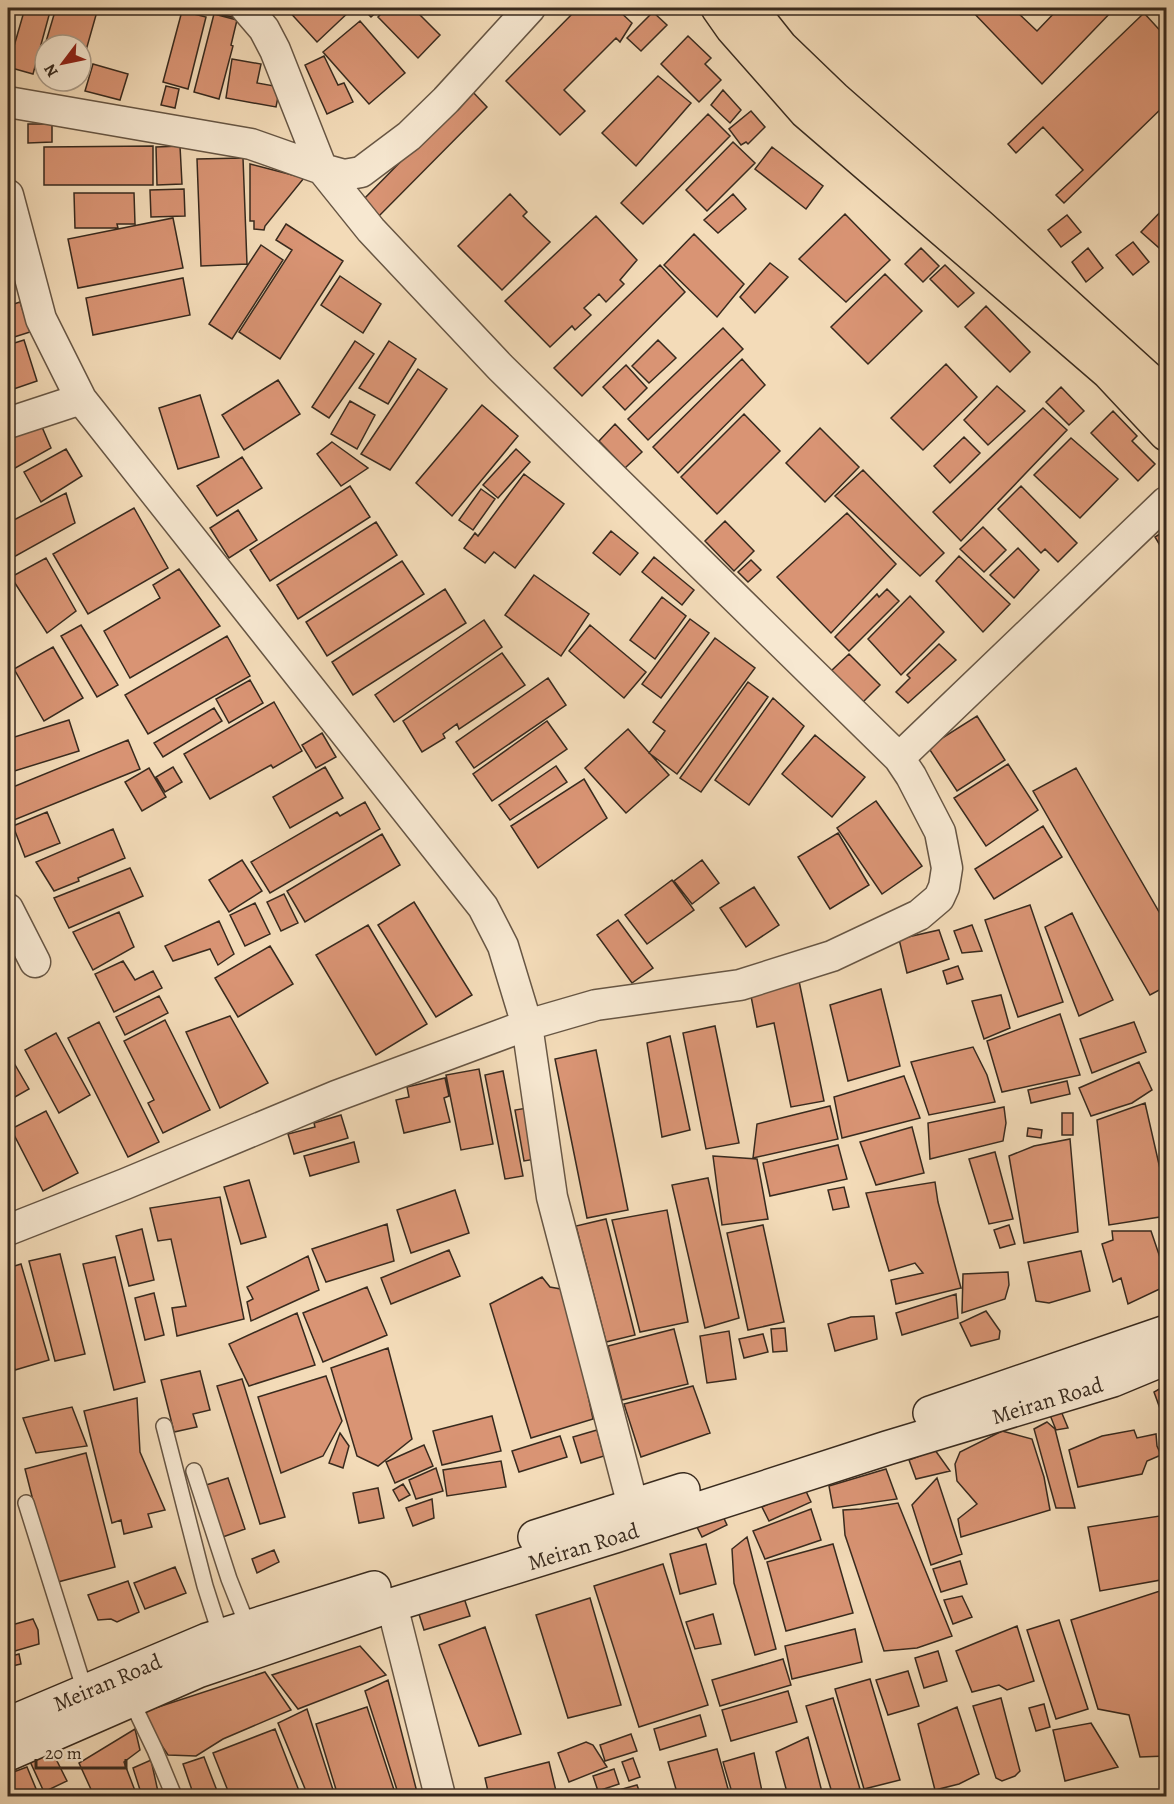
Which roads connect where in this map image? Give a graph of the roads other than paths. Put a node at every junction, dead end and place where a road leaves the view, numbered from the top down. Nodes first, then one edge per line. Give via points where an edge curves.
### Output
1 (246, 8) edge
2 (530, 8) edge
3 (718, 8) edge
4 (750, 8) edge
5 (8, 102) edge
6 (322, 169) junction
7 (8, 195) edge
8 (1167, 395) edge
9 (81, 399) junction
10 (8, 423) edge
11 (1167, 434) edge
12 (1167, 502) edge
13 (899, 758) junction
14 (8, 909) edge
15 (35, 962) dead end
16 (526, 1025) junction
17 (8, 1230) edge
18 (1167, 1332) edge
19 (1167, 1358) edge
20 (164, 1426) dead end
21 (194, 1471) dead end
22 (26, 1503) dead end
23 (633, 1506) junction
24 (392, 1605) junction
25 (235, 1631) junction
26 (85, 1691) junction
27 (131, 1700) junction
28 (8, 1724) edge
29 (8, 1754) edge
30 (174, 1797) edge
31 (440, 1797) edge

1 - 6 street via 275,50
2 - 6 street via 409,136 361,172 344,175
3 - 11 main road via 806,112 1107,372
4 - 8 main road via 781,47 834,98
5 - 6 street via 251,144
6 - 13 street via 371,230 500,367
7 - 9 street via 40,319
9 - 10 street
9 - 16 street via 483,907 503,946
12 - 13 street
13 - 16 street via 940,832 945,850 947,878 932,906 832,956 740,985 596,1005
14 - 15 street
16 - 17 street via 336,1096
16 - 23 street via 552,1197
18 - 23 main road, Meiran Road via 877,1430
19 - 24 main road, Meiran Road via 1113,1380
20 - 25 lane via 205,1586
21 - 25 lane via 229,1579
22 - 26 lane
23 - 25 main road, Meiran Road
24 - 27 main road, Meiran Road via 198,1671
24 - 31 street
25 - 26 main road, Meiran Road
26 - 28 main road, Meiran Road
27 - 29 main road, Meiran Road
27 - 30 lane

